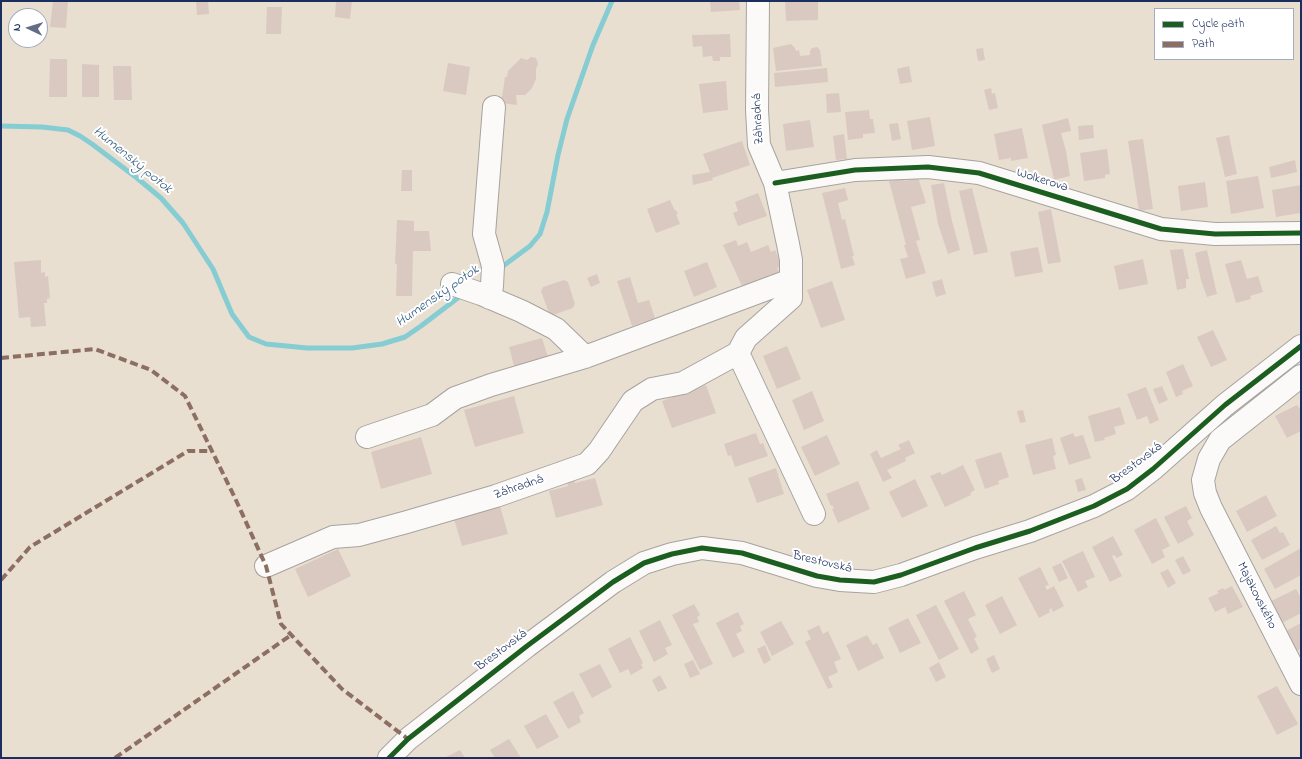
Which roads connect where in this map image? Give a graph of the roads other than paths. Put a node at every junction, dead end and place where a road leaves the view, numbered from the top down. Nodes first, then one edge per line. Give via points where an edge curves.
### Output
1 (758, 1) edge
2 (494, 107) dead end
3 (774, 183) junction
4 (1301, 233) edge
5 (791, 280) junction
6 (454, 285) dead end
7 (489, 286) junction
8 (1301, 346) edge
9 (738, 353) junction
10 (585, 357) junction
11 (1301, 376) edge
12 (367, 437) dead end
13 (814, 514) dead end
14 (266, 566) dead end
15 (1301, 684) edge
16 (389, 758) edge

1 - 3 street, Záhradná via 759,146
2 - 7 street via 484,234
3 - 4 street, Wolkerova via 855,170 928,166 979,173 1161,229 1215,234
3 - 5 street, Záhradná via 791,260
5 - 9 street, Záhradná via 791,298 746,338
5 - 10 street
6 - 7 street
7 - 10 street via 521,311 556,329
8 - 16 street, Brestovská via 1225,405 1127,489 1094,506 1037,528 901,575 874,582 840,580 817,576 742,553 702,548 644,563 614,582 478,683 408,739
9 - 13 street
9 - 14 street, Záhradná via 683,383 652,389 633,402 587,464 496,496 407,522 359,535 333,537
10 - 12 street via 455,398 432,416
11 - 15 street, Majakovského via 1220,440 1209,459 1202,480 1212,508

